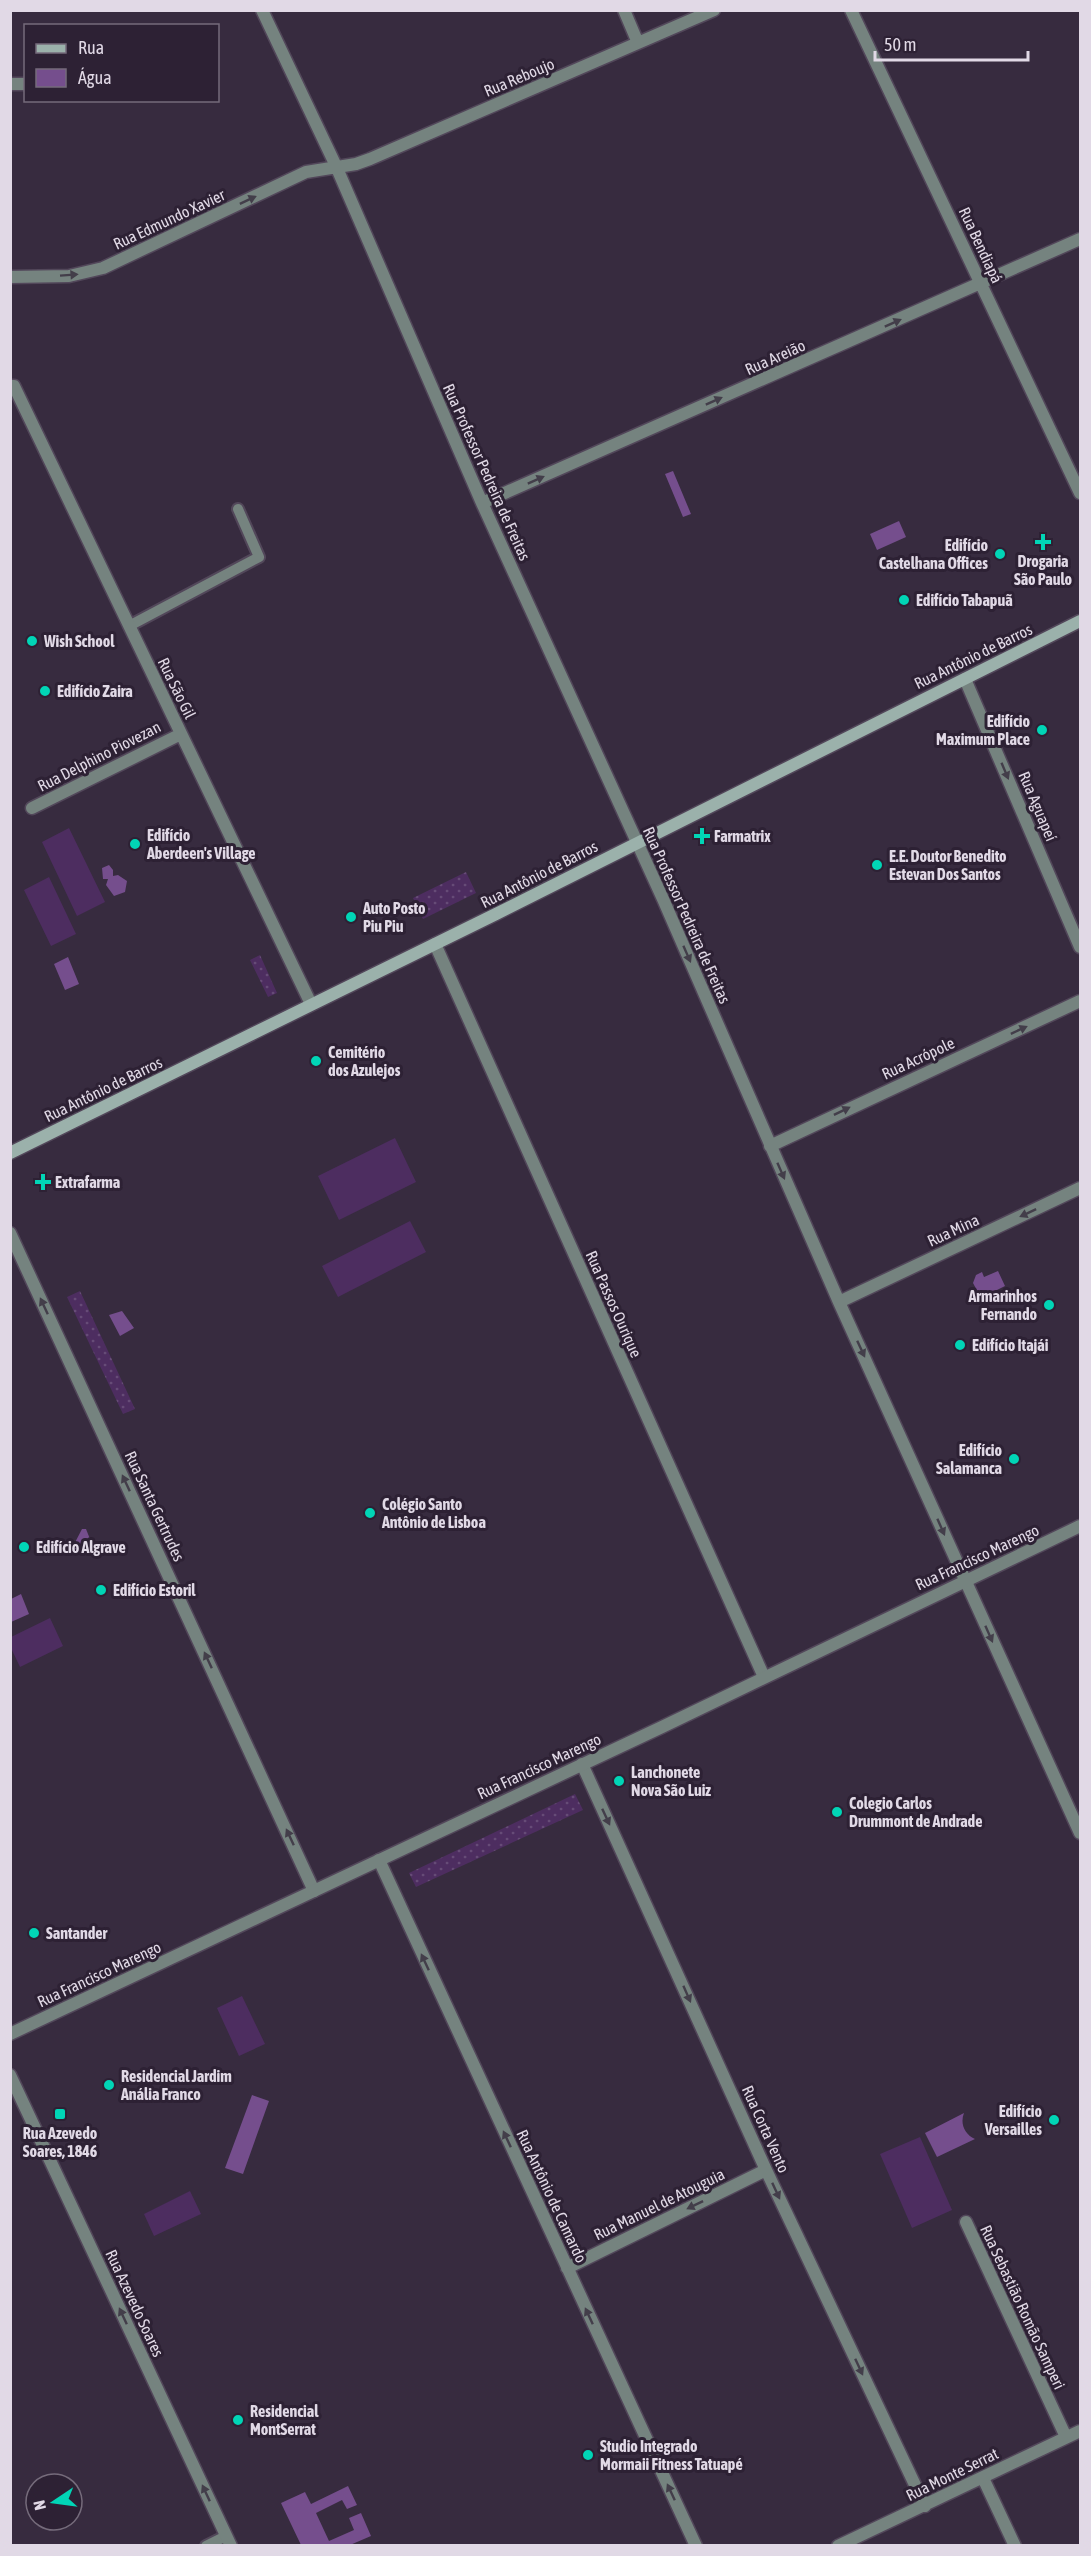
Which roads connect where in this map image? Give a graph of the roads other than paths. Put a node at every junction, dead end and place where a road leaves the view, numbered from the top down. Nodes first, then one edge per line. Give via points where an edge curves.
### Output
1 (262, 10) edge
2 (624, 10) edge
3 (714, 10) edge
4 (851, 10) edge
5 (638, 43) junction
6 (336, 166) junction
7 (1080, 239) edge
8 (10, 277) edge
9 (981, 284) junction
10 (12, 386) edge
11 (1080, 494) edge
12 (482, 503) junction
13 (238, 509) dead end
14 (1080, 621) edge
15 (129, 626) junction
16 (965, 679) junction
17 (181, 734) junction
18 (32, 808) dead end
19 (637, 843) junction
20 (1077, 928) edge
21 (435, 944) junction
22 (1080, 947) edge
23 (1080, 1001) edge
24 (311, 1004) junction
25 (770, 1146) junction
26 (10, 1153) edge
27 (1080, 1188) edge
28 (10, 1233) edge
29 (839, 1302) junction
30 (1080, 1526) edge
31 (965, 1580) junction
32 (764, 1677) junction
33 (582, 1764) junction
34 (1080, 1833) edge
35 (379, 1860) junction
36 (314, 1891) junction
37 (10, 2034) edge
38 (10, 2075) edge
39 (766, 2170) junction
40 (966, 2222) dead end
41 (567, 2268) junction
42 (1080, 2431) edge
43 (1066, 2437) junction
44 (983, 2478) junction
45 (925, 2506) junction
46 (229, 2541) edge
47 (206, 2546) edge
48 (696, 2546) edge
49 (838, 2546) edge
50 (1015, 2546) edge

1 - 6 street, Rua Professor Pedreira de Freitas
2 - 5 street
3 - 5 street, Rua Reboujo
4 - 9 street, Rua Bendiapá
5 - 6 street, Rua Reboujo via 370,159
8 -> 6 street, Rua Edmundo Xavier via 69,276 103,268 306,172
6 - 12 street, Rua Professor Pedreira de Freitas
7 - 9 street, Rua Areião
9 - 11 street, Rua Bendiapá
12 -> 9 street, Rua Areião
10 - 15 street, Rua São Gil
12 - 19 street, Rua Professor Pedreira de Freitas
13 - 15 lane via 259,557
14 - 16 main road, Rua Antônio de Barros
15 - 17 street, Rua São Gil
16 - 19 main road, Rua Antônio de Barros
16 -> 20 street, Rua Aguapeí
17 - 18 street, Rua Delphino Piovezan
17 - 24 street, Rua São Gil
19 - 21 main road, Rua Antônio de Barros
19 -> 25 street, Rua Professor Pedreira de Freitas
20 - 22 street, Rua Aguapeí
21 - 24 main road, Rua Antônio de Barros
21 - 32 street, Rua Passos Ourique
25 -> 23 street, Rua Acrópole
24 - 26 main road, Rua Antônio de Barros
25 -> 29 street, Rua Professor Pedreira de Freitas
27 -> 29 street, Rua Mina
36 -> 28 street, Rua Santa Gertrudes
29 -> 31 street, Rua Professor Pedreira de Freitas
30 - 31 street, Rua Francisco Marengo
31 - 32 street, Rua Francisco Marengo
31 -> 34 street, Rua Professor Pedreira de Freitas
32 - 33 street, Rua Francisco Marengo
33 - 35 street, Rua Francisco Marengo
33 -> 39 street, Rua Corta Vento
35 - 36 street, Rua Francisco Marengo
41 -> 35 street, Rua Antônio de Camardo
36 - 37 street, Rua Francisco Marengo
46 -> 38 street, Rua Azevedo Soares
39 -> 41 street, Rua Manuel de Atouguia
39 -> 45 street, Rua Corta Vento
40 - 43 street, Rua Sebastião Romão Samperi
48 -> 41 street, Rua Antônio de Camardo
42 - 43 street, Rua Monte Serrat
43 - 44 street, Rua Monte Serrat
44 - 45 street, Rua Monte Serrat
44 - 50 street
45 - 49 street, Rua Monte Serrat
46 - 47 lane

